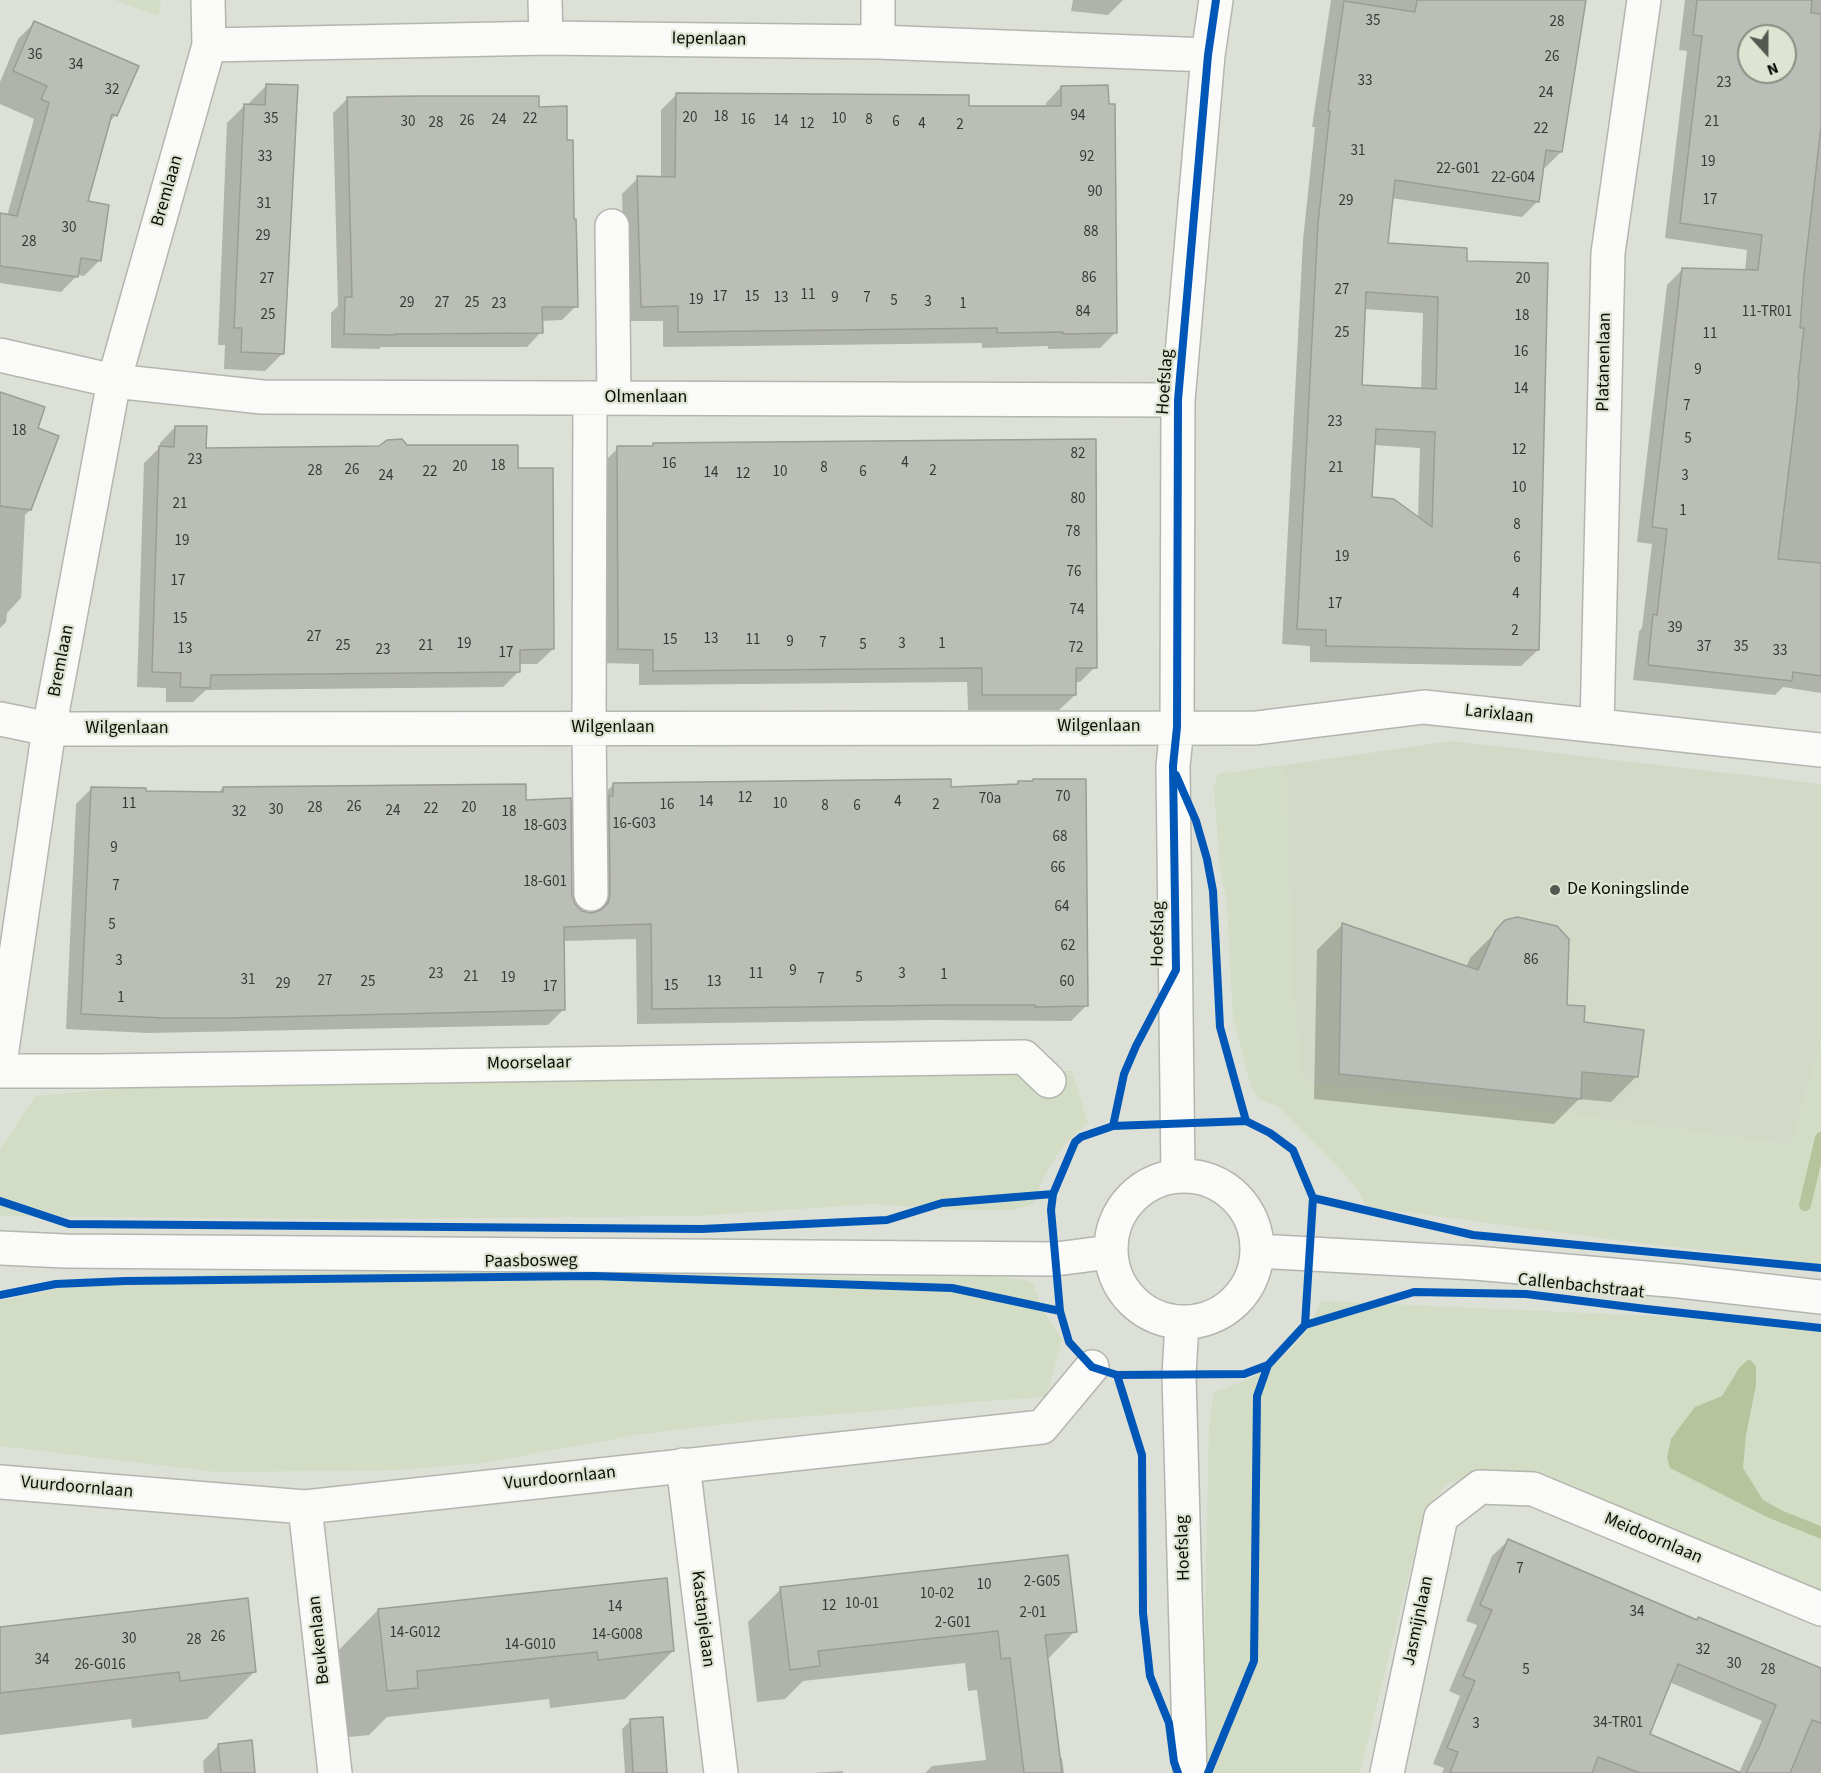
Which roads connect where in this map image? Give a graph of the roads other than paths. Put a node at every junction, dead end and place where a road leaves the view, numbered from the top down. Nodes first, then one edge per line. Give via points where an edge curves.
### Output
1 (208, 0) edge
2 (545, 0) edge
3 (878, 0) edge
4 (1216, 0) edge
5 (1644, 0) edge
6 (546, 38) junction
7 (878, 42) junction
8 (209, 45) junction
9 (1208, 55) junction
10 (612, 226) dead end
11 (0, 355) edge
12 (114, 381) junction
13 (602, 398) junction
14 (1178, 400) junction
15 (0, 719) edge
16 (1597, 726) junction
17 (1177, 727) junction
18 (589, 728) junction
19 (50, 729) junction
20 (1821, 750) edge
21 (591, 894) dead end
22 (0, 1063) edge
23 (0, 1071) edge
24 (1049, 1081) dead end
25 (1178, 1176) junction
26 (0, 1248) edge
27 (1257, 1251) junction
28 (1110, 1252) junction
29 (1821, 1296) edge
30 (1182, 1323) junction
31 (1092, 1367) dead end
32 (683, 1465) junction
33 (0, 1482) edge
34 (1480, 1487) joint
35 (305, 1507) junction
36 (1821, 1610) edge
37 (335, 1773) edge
38 (721, 1773) edge
39 (1190, 1773) edge
40 (1387, 1773) edge

1 - 8 street, Bremlaan
2 - 6 street
3 - 7 street
4 - 9 street, Hoefslag
5 - 16 street, Platanenlaan via 1608,253
6 - 7 street, Iepenlaan
6 - 8 street, Iepenlaan
7 - 9 street, Iepenlaan
8 - 12 street, Bremlaan
9 - 14 street, Hoefslag
10 - 13 street
11 - 12 street
12 - 13 street, Olmenlaan via 262,397
12 - 19 street, Bremlaan
13 - 14 street, Olmenlaan
13 - 18 street
14 - 17 street, Hoefslag
15 - 19 street
16 - 17 street, Larixlaan via 1424,707 1256,728
16 - 20 street, Larixlaan
17 - 18 street, Wilgenlaan
17 - 25 street, Hoefslag via 1173,766
18 - 19 street, Wilgenlaan
18 - 21 street
19 - 22 street, Bremlaan
23 - 24 street, Moorselaar via 1024,1057
25 - 27 street via 1202,1178 1225,1188 1243,1205 1254,1227
25 - 28 street via 1151,1184 1129,1201 1114,1225
26 - 28 street, Paasbosweg via 1056,1259
27 - 29 street, Callenbachstraat via 1475,1263
27 - 30 street via 1253,1274 1242,1294 1226,1310 1205,1320
28 - 30 street via 1116,1279 1132,1302 1155,1317
30 - 39 street, Hoefslag via 1179,1394
31 - 32 street, Vuurdoornlaan via 1042,1427
32 - 35 street, Vuurdoornlaan
32 - 38 street, Kastanjelaan
33 - 35 street, Vuurdoornlaan
34 - 36 street, Meidoornlaan via 1533,1488
34 - 40 street, Jasmijnlaan via 1441,1517
35 - 37 street, Beukenlaan

